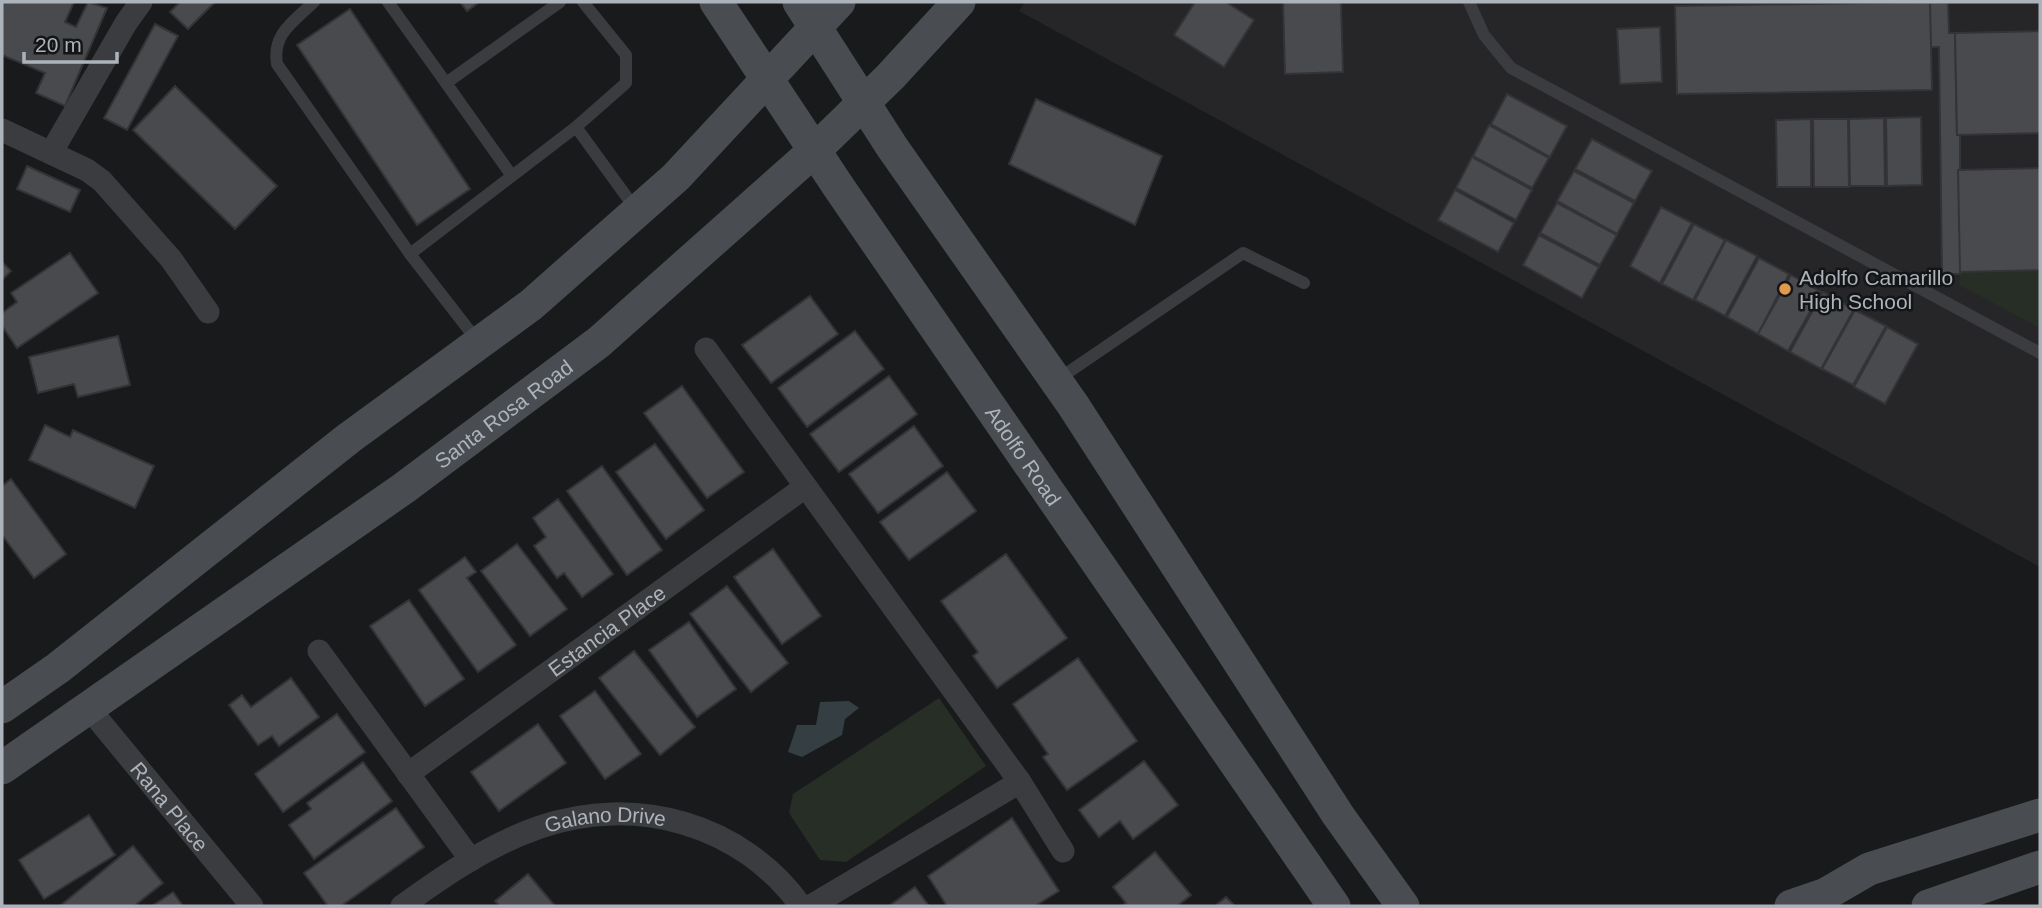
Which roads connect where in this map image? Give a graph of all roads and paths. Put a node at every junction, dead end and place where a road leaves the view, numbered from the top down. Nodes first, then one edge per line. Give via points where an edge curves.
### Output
1 (141, 2) edge
2 (313, 2) edge
3 (388, 2) edge
4 (560, 2) edge
5 (583, 2) edge
6 (716, 2) edge
7 (839, 2) edge
8 (959, 2) edge
9 (1469, 2) edge
10 (808, 14) edge
11 (768, 79) junction
12 (446, 83) junction
13 (864, 101) junction
14 (576, 127) junction
15 (2, 130) edge
16 (815, 150) junction
17 (51, 153) junction
18 (512, 176) junction
19 (637, 211) junction
20 (410, 254) junction
21 (1304, 283) dead end
22 (208, 312) dead end
23 (479, 344) junction
24 (706, 349) dead end
25 (2040, 353) edge
26 (1056, 380) junction
27 (805, 487) junction
28 (319, 650) dead end
29 (87, 706) junction
30 (2, 707) edge
31 (2, 768) edge
32 (408, 774) junction
33 (1020, 782) junction
34 (2040, 815) edge
35 (1063, 851) dead end
36 (471, 860) junction
37 (2040, 867) edge
38 (253, 906) edge
39 (402, 906) edge
40 (801, 906) edge
41 (811, 906) edge
42 (1334, 906) edge
43 (1403, 906) edge
44 (1791, 906) edge
45 (1928, 906) edge

1 - 17 street
2 - 20 lane via 282,33 274,48 277,64
3 - 12 lane
4 - 12 lane
5 - 14 lane via 626,55 626,83
6 - 11 main road, Adolfo Road
7 - 10 main road
8 - 13 main road, Santa Rosa Road
9 - 25 lane via 1484,35 1511,68
10 - 11 main road
10 - 13 main road
11 - 16 main road, Adolfo Road
11 - 19 main road via 676,177
12 - 18 lane
13 - 16 main road, Santa Rosa Road
13 - 26 main road
14 - 18 lane
14 - 19 lane
15 - 17 street
16 - 29 main road, Santa Rosa Road via 599,342 404,488
16 - 42 main road, Adolfo Road
17 - 22 street via 102,181 171,260
18 - 20 lane
19 - 23 main road via 531,305
20 - 23 lane
21 - 26 lane via 1243,253
23 - 30 main road via 349,438
24 - 27 street
26 - 43 main road via 1338,815
27 - 32 street, Estancia Place
27 - 33 street
28 - 32 street
29 - 31 main road, Santa Rosa Road
29 - 38 street, Rana Place
32 - 36 street
33 - 35 street
33 - 41 street
34 - 44 main road via 1869,869 1826,894
36 - 39 street, Galano Drive
36 - 40 street, Galano Drive via 528,832 571,818 647,816 730,840 764,864
37 - 45 main road

